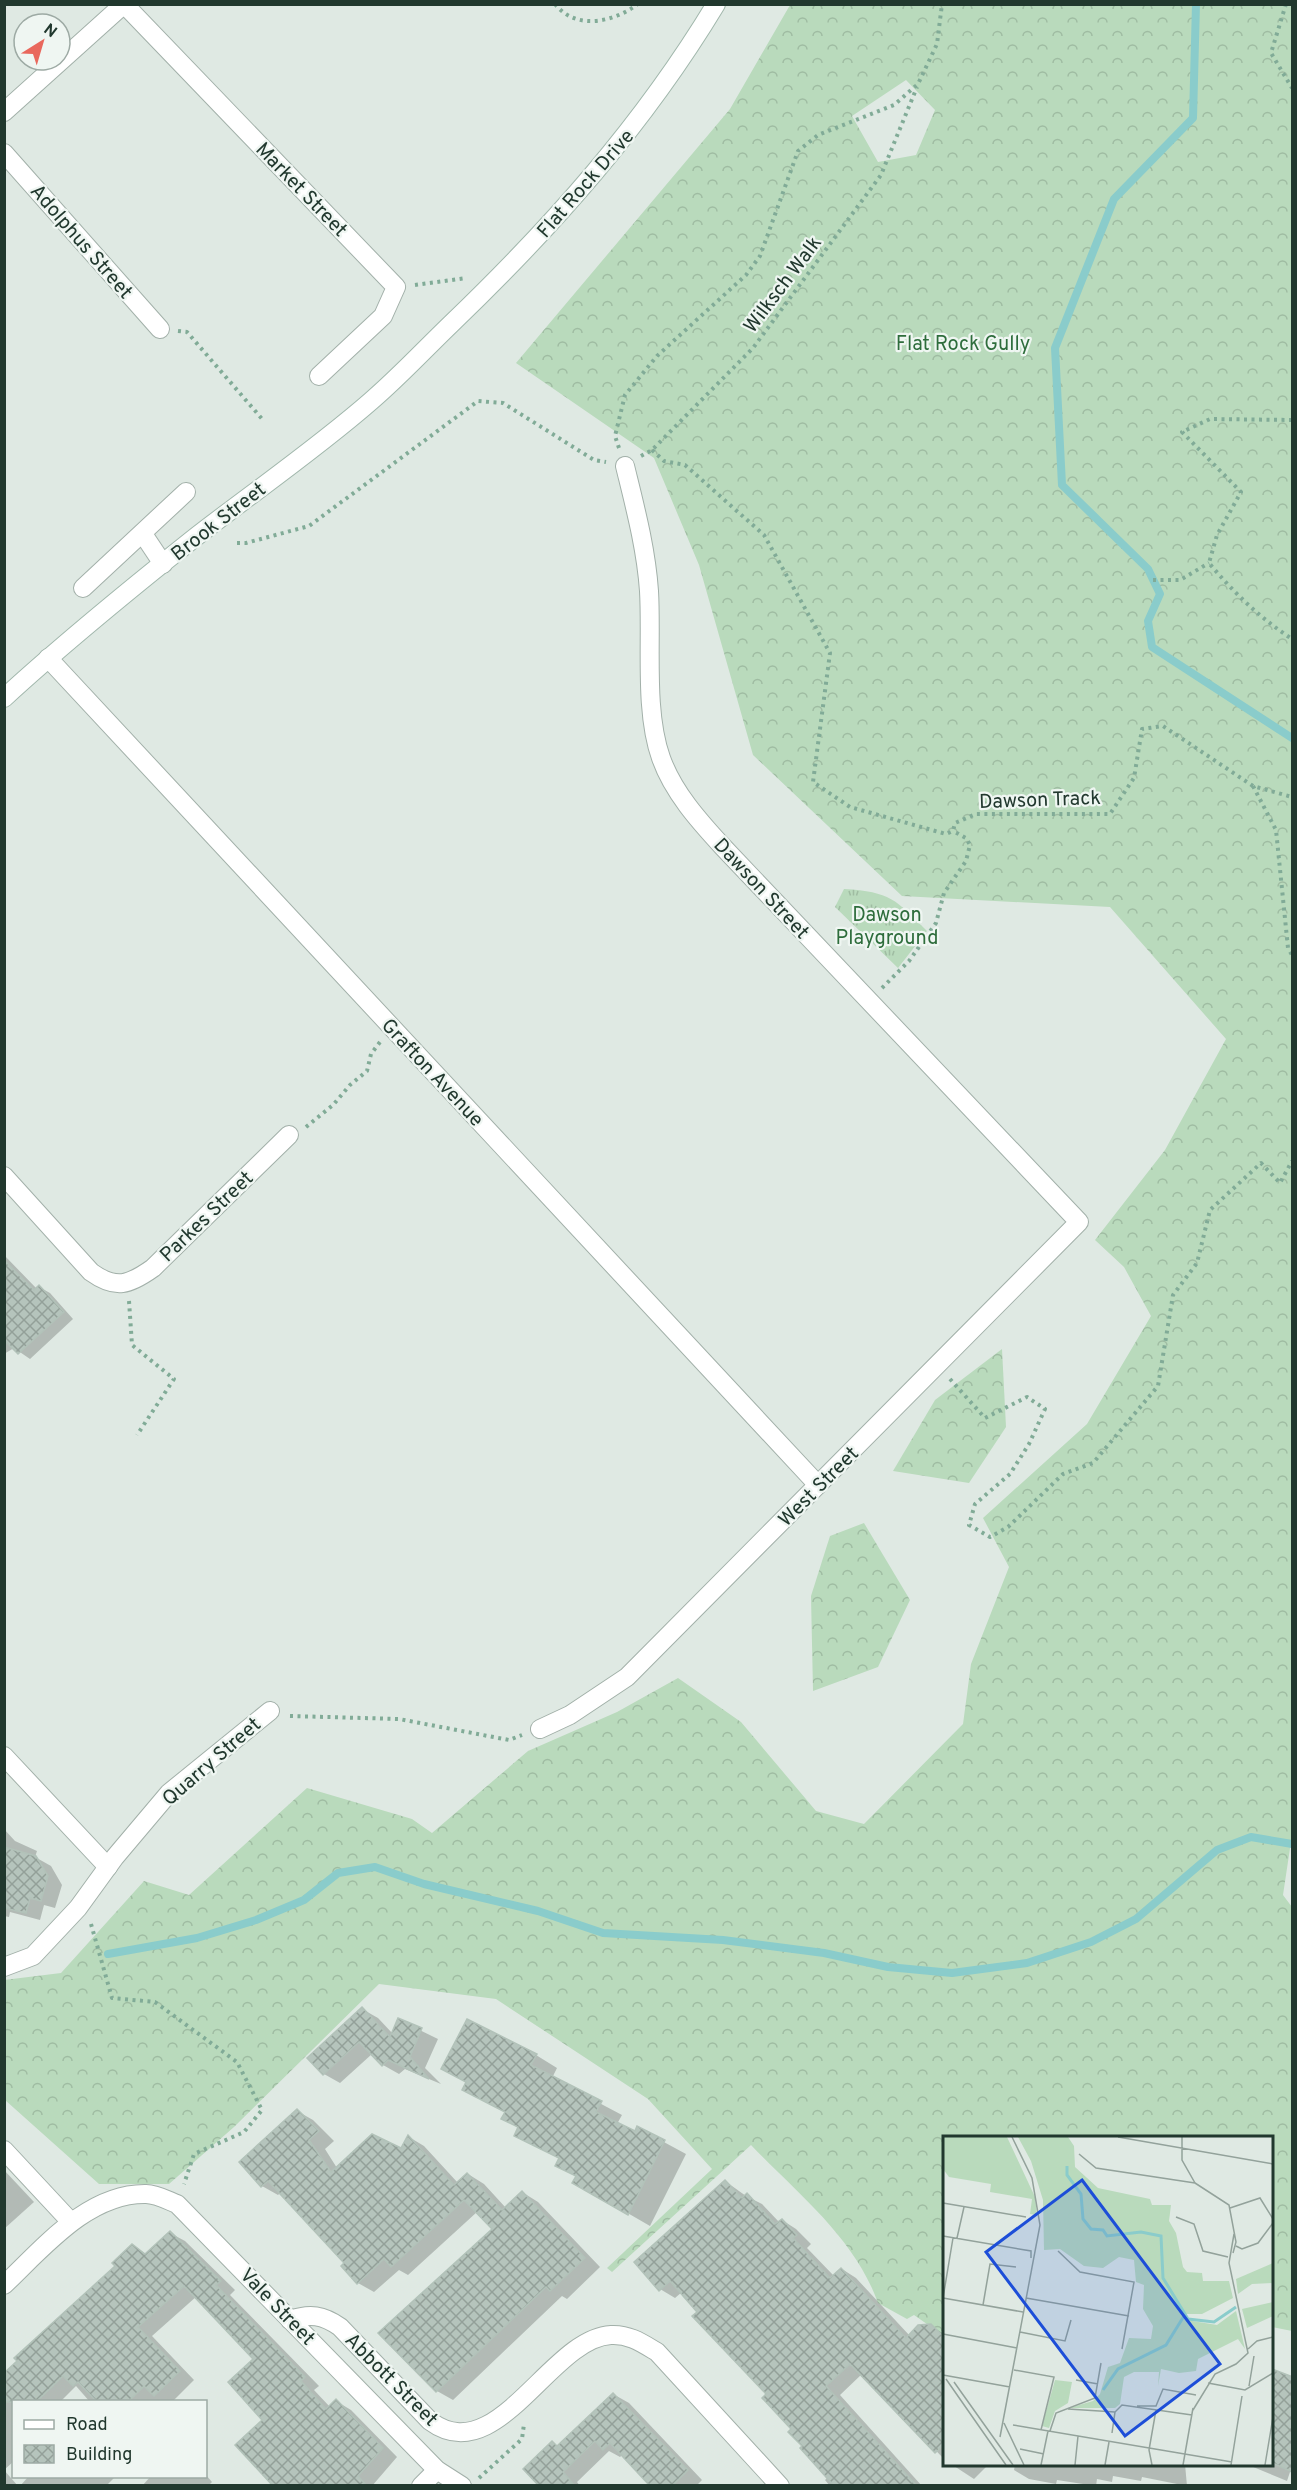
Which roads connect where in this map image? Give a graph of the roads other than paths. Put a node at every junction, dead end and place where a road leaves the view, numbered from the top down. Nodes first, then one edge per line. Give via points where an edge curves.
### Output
1 (124, 4) edge
2 (716, 4) edge
3 (4, 112) edge
4 (4, 153) edge
5 (160, 329) road end
6 (431, 343) joint
7 (319, 376) dead end
8 (625, 466) road end
9 (186, 492) dead end
10 (143, 534) junction
11 (163, 564) junction
12 (83, 588) dead end
13 (48, 658) junction
14 (4, 698) edge
15 (289, 1135) road end
16 (4, 1176) edge
17 (1079, 1222) joint
18 (818, 1485) junction
19 (270, 1711) road end
20 (540, 1729) road end
21 (4, 1756) edge
22 (108, 1867) junction
23 (4, 1967) edge
24 (4, 2150) edge
25 (71, 2222) junction
26 (4, 2284) edge
27 (290, 2320) junction
28 (437, 2470) junction
29 (421, 2486) edge
30 (462, 2486) edge
31 (780, 2486) edge

1 - 3 street
1 - 7 street, Market Street via 396,287 382,315
2 - 6 street, Flat Rock Drive via 674,73 579,193
4 - 5 street, Adolphus Street
6 - 11 street, Brook Street via 372,401
8 - 17 street, Dawson Street via 643,537 649,589 653,731 674,785 716,840
9 - 10 street
10 - 11 street
10 - 12 street
11 - 13 street, Brook Street
13 - 14 street, Brook Street
13 - 18 street, Grafton Avenue
15 - 16 street, Parkes Street via 153,1268 122,1283 104,1281 91,1272
17 - 18 street, West Street
18 - 20 street, West Street via 627,1677 570,1715
19 - 22 street, Quarry Street via 169,1793
21 - 22 street
22 - 23 street, Quarry Street via 85,1900 33,1956
24 - 25 street
25 - 26 street
25 - 27 street, Vale Street via 117,2197 148,2194 177,2204
27 - 28 street, Vale Street
27 - 31 street, Abbott Street via 315,2315 329,2319 430,2421 440,2428 465,2433 493,2421 587,2343 609,2335 634,2338 657,2352
28 - 29 street
28 - 30 street, Vale Street

